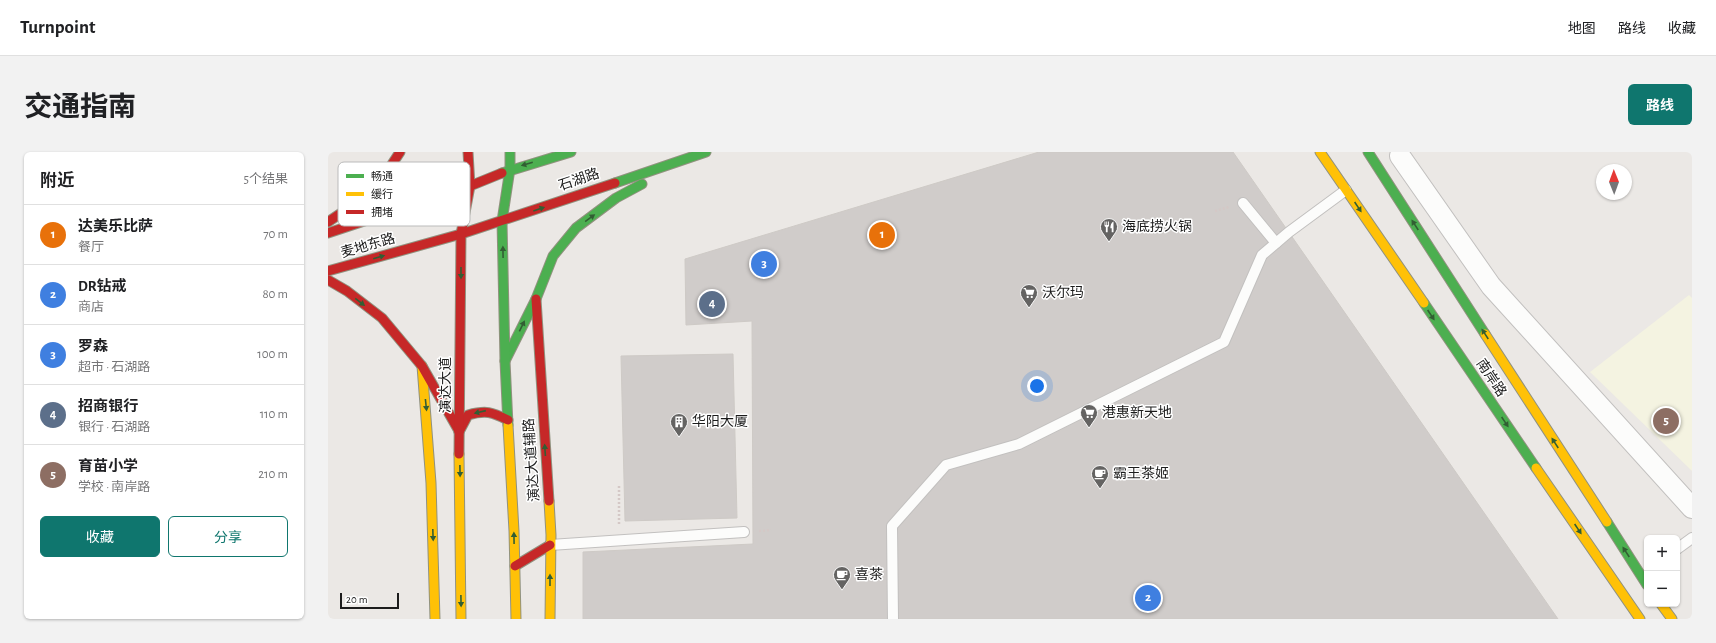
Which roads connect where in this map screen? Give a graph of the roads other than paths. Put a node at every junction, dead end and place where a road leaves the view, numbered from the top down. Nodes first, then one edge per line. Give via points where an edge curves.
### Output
1 (400, 152) edge
2 (468, 152) edge
3 (510, 152) edge
4 (571, 152) edge
5 (706, 152) edge
6 (1320, 152) edge
7 (1404, 154) edge
8 (690, 157) junction
9 (1373, 160) edge
10 (393, 162) edge
11 (469, 162) edge
12 (510, 169) junction
13 (470, 186) edge
14 (1346, 190) junction
15 (1243, 203) dead end
16 (338, 215) edge
17 (502, 221) junction
18 (328, 222) edge
19 (349, 226) edge
20 (462, 226) edge
21 (328, 233) edge
22 (461, 234) junction
23 (1276, 243) junction
24 (328, 271) edge
25 (328, 280) edge
26 (536, 299) junction
27 (505, 361) junction
28 (422, 366) junction
29 (508, 420) junction
30 (459, 432) junction
31 (1692, 508) edge
32 (744, 532) dead end
33 (1692, 538) edge
34 (550, 545) junction
35 (1680, 547) edge
36 (515, 566) junction
37 (1644, 572) edge
38 (1663, 607) edge
39 (435, 619) edge
40 (461, 619) edge
41 (516, 619) edge
42 (550, 619) edge
43 (893, 619) edge
44 (1640, 619) edge
45 (1672, 619) edge

1 - 10 main road
2 - 11 main road, 演达大道
3 - 12 main road
4 -> 12 main road, 石湖路
5 - 8 main road, 石湖路
6 - 14 main road, 南岸路
7 - 9 street
7 - 31 street via 1491,286
17 -> 8 main road, 石湖路
26 -> 8 main road via 553,256 576,228 616,198
37 -> 9 main road, 南岸路
12 - 13 main road, 麦地东路
12 - 17 main road
14 - 23 lane
14 -> 44 main road, 南岸路
15 - 23 lane
16 - 18 main road
17 - 22 main road, 石湖路
27 -> 17 main road
19 - 21 main road, 麦地东路
20 - 22 main road, 演达大道
24 -> 22 main road, 麦地东路
22 -> 30 main road, 演达大道
23 - 43 lane via 1262,255 1224,342 1019,444 946,465 892,526
25 -> 28 main road via 382,318
27 -> 26 main road
34 -> 26 main road, 演达大道辅路
27 - 29 main road
28 - 30 main road
28 -> 39 main road via 431,483
29 -> 30 main road via 485,410 468,415
36 -> 29 main road
30 -> 40 main road, 演达大道
32 - 34 lane
33 - 35 lane
34 - 36 main road
42 -> 34 main road, 演达大道辅路
36 - 41 main road
38 - 45 main road

